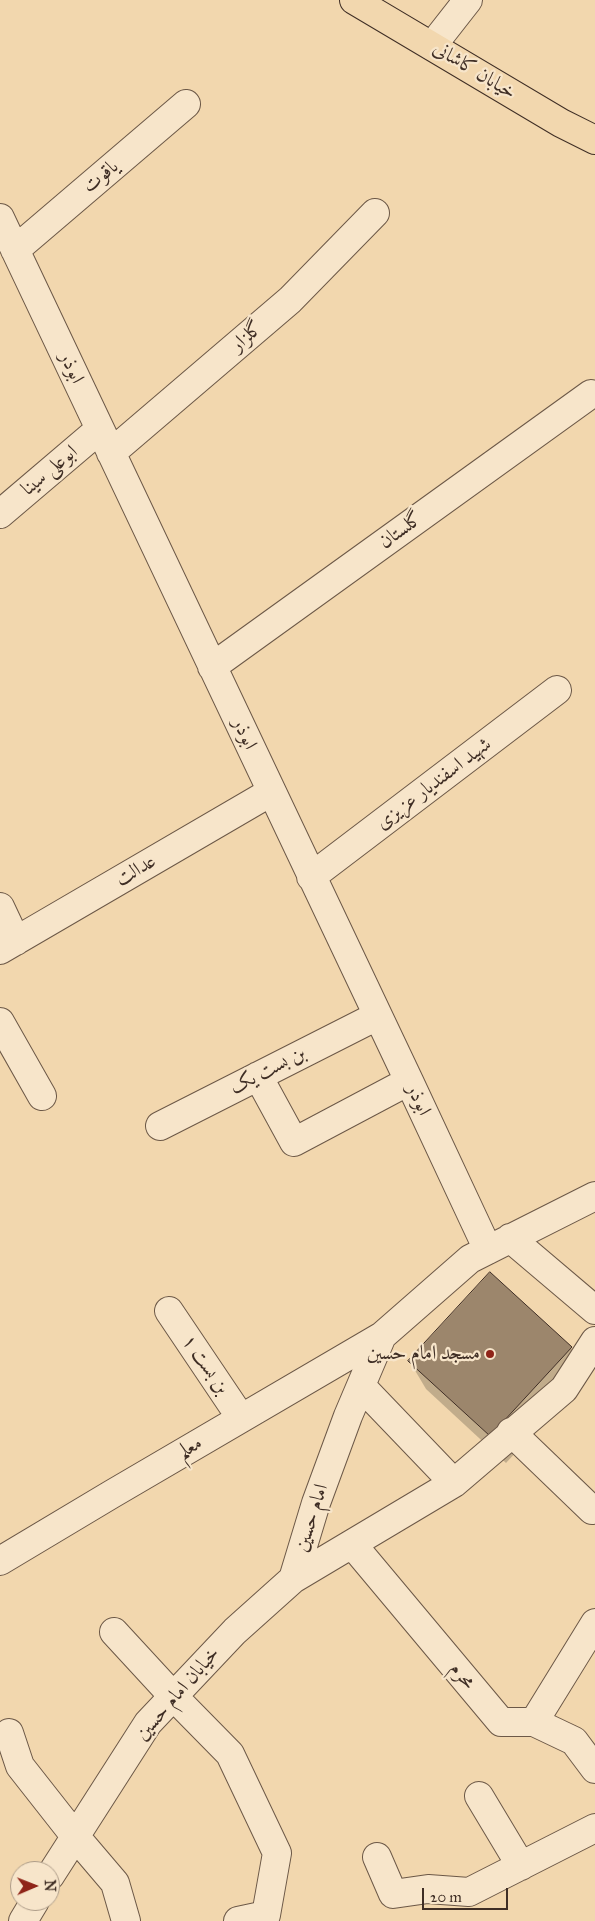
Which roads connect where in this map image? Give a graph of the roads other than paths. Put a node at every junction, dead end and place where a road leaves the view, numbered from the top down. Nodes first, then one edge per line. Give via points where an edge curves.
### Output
1 (354, 0) edge
2 (468, 0) edge
3 (432, 46) junction
4 (186, 104) dead end
5 (595, 140) edge
6 (376, 213) dead end
7 (5, 232) edge
8 (591, 394) dead end
9 (100, 429) junction
10 (111, 453) junction
11 (0, 514) edge
12 (212, 667) junction
13 (557, 690) dead end
14 (272, 792) junction
15 (312, 877) junction
16 (0, 907) edge
17 (8, 946) edge
18 (377, 1016) junction
19 (0, 1022) edge
20 (258, 1076) junction
21 (409, 1080) junction
22 (42, 1096) dead end
23 (160, 1126) dead end
24 (595, 1196) edge
25 (499, 1244) junction
26 (595, 1310) edge
27 (169, 1311) dead end
28 (382, 1336) junction
29 (595, 1341) edge
30 (361, 1386) junction
31 (241, 1418) junction
32 (511, 1432) junction
33 (454, 1483) junction
34 (592, 1510) dead end
35 (352, 1544) junction
36 (0, 1561) edge
37 (293, 1579) junction
38 (595, 1623) edge
39 (114, 1632) dead end
40 (173, 1696) junction
41 (534, 1722) junction
42 (9, 1733) dead end
43 (595, 1769) edge
44 (479, 1796) dead end
45 (595, 1828) edge
46 (75, 1836) junction
47 (377, 1857) dead end
48 (59, 1861) edge
49 (521, 1866) junction
50 (126, 1921) edge
51 (238, 1921) edge

1 - 3 main road, خیابان کاشانی
2 - 3 street
3 - 5 main road, خیابان کاشانی
4 - 7 street, یاقوت
6 - 10 street, گلزار via 290,300
7 - 9 street, ابوذر
8 - 12 street, گلستان
9 - 10 street, ابوذر
9 - 11 street, ابوعلی سینا
10 - 12 street, ابوذر
12 - 14 street, ابوذر
13 - 15 street, شهید اسفندیار عزیزی
14 - 15 street, ابوذر
14 - 17 street, عدالت
15 - 18 street, ابوذر
16 - 17 street
18 - 20 street, بن بست یک
18 - 21 street, ابوذر
19 - 22 street
20 - 21 street via 294,1142
20 - 23 street, بن بست یک
21 - 25 street, ابوذر
24 - 25 street, امام حسین
25 - 26 street
25 - 28 street, امام حسین via 470,1259
27 - 31 street, بن بست ۱
28 - 30 street, امام حسین
28 - 31 street, معلم
29 - 32 street, امام حسین via 564,1389
30 - 33 street
30 - 37 street, امام حسین via 316,1503
31 - 36 street, معلم
32 - 33 street, امام حسین
32 - 34 street
33 - 35 street, امام حسین
35 - 37 street, امام حسین
35 - 41 street, محرم via 501,1722
37 - 40 street, خیابان امام حسین via 235,1631
38 - 41 street
39 - 40 street
40 - 46 street, خیابان امام حسین via 148,1723
40 - 51 street via 230,1754 277,1852 266,1915
41 - 43 street, محرم via 574,1741
42 - 46 street via 20,1766
44 - 49 street
45 - 49 street
46 - 48 street, خیابان امام حسین
46 - 50 street via 115,1883
47 - 49 street via 393,1894 428,1889 469,1892

